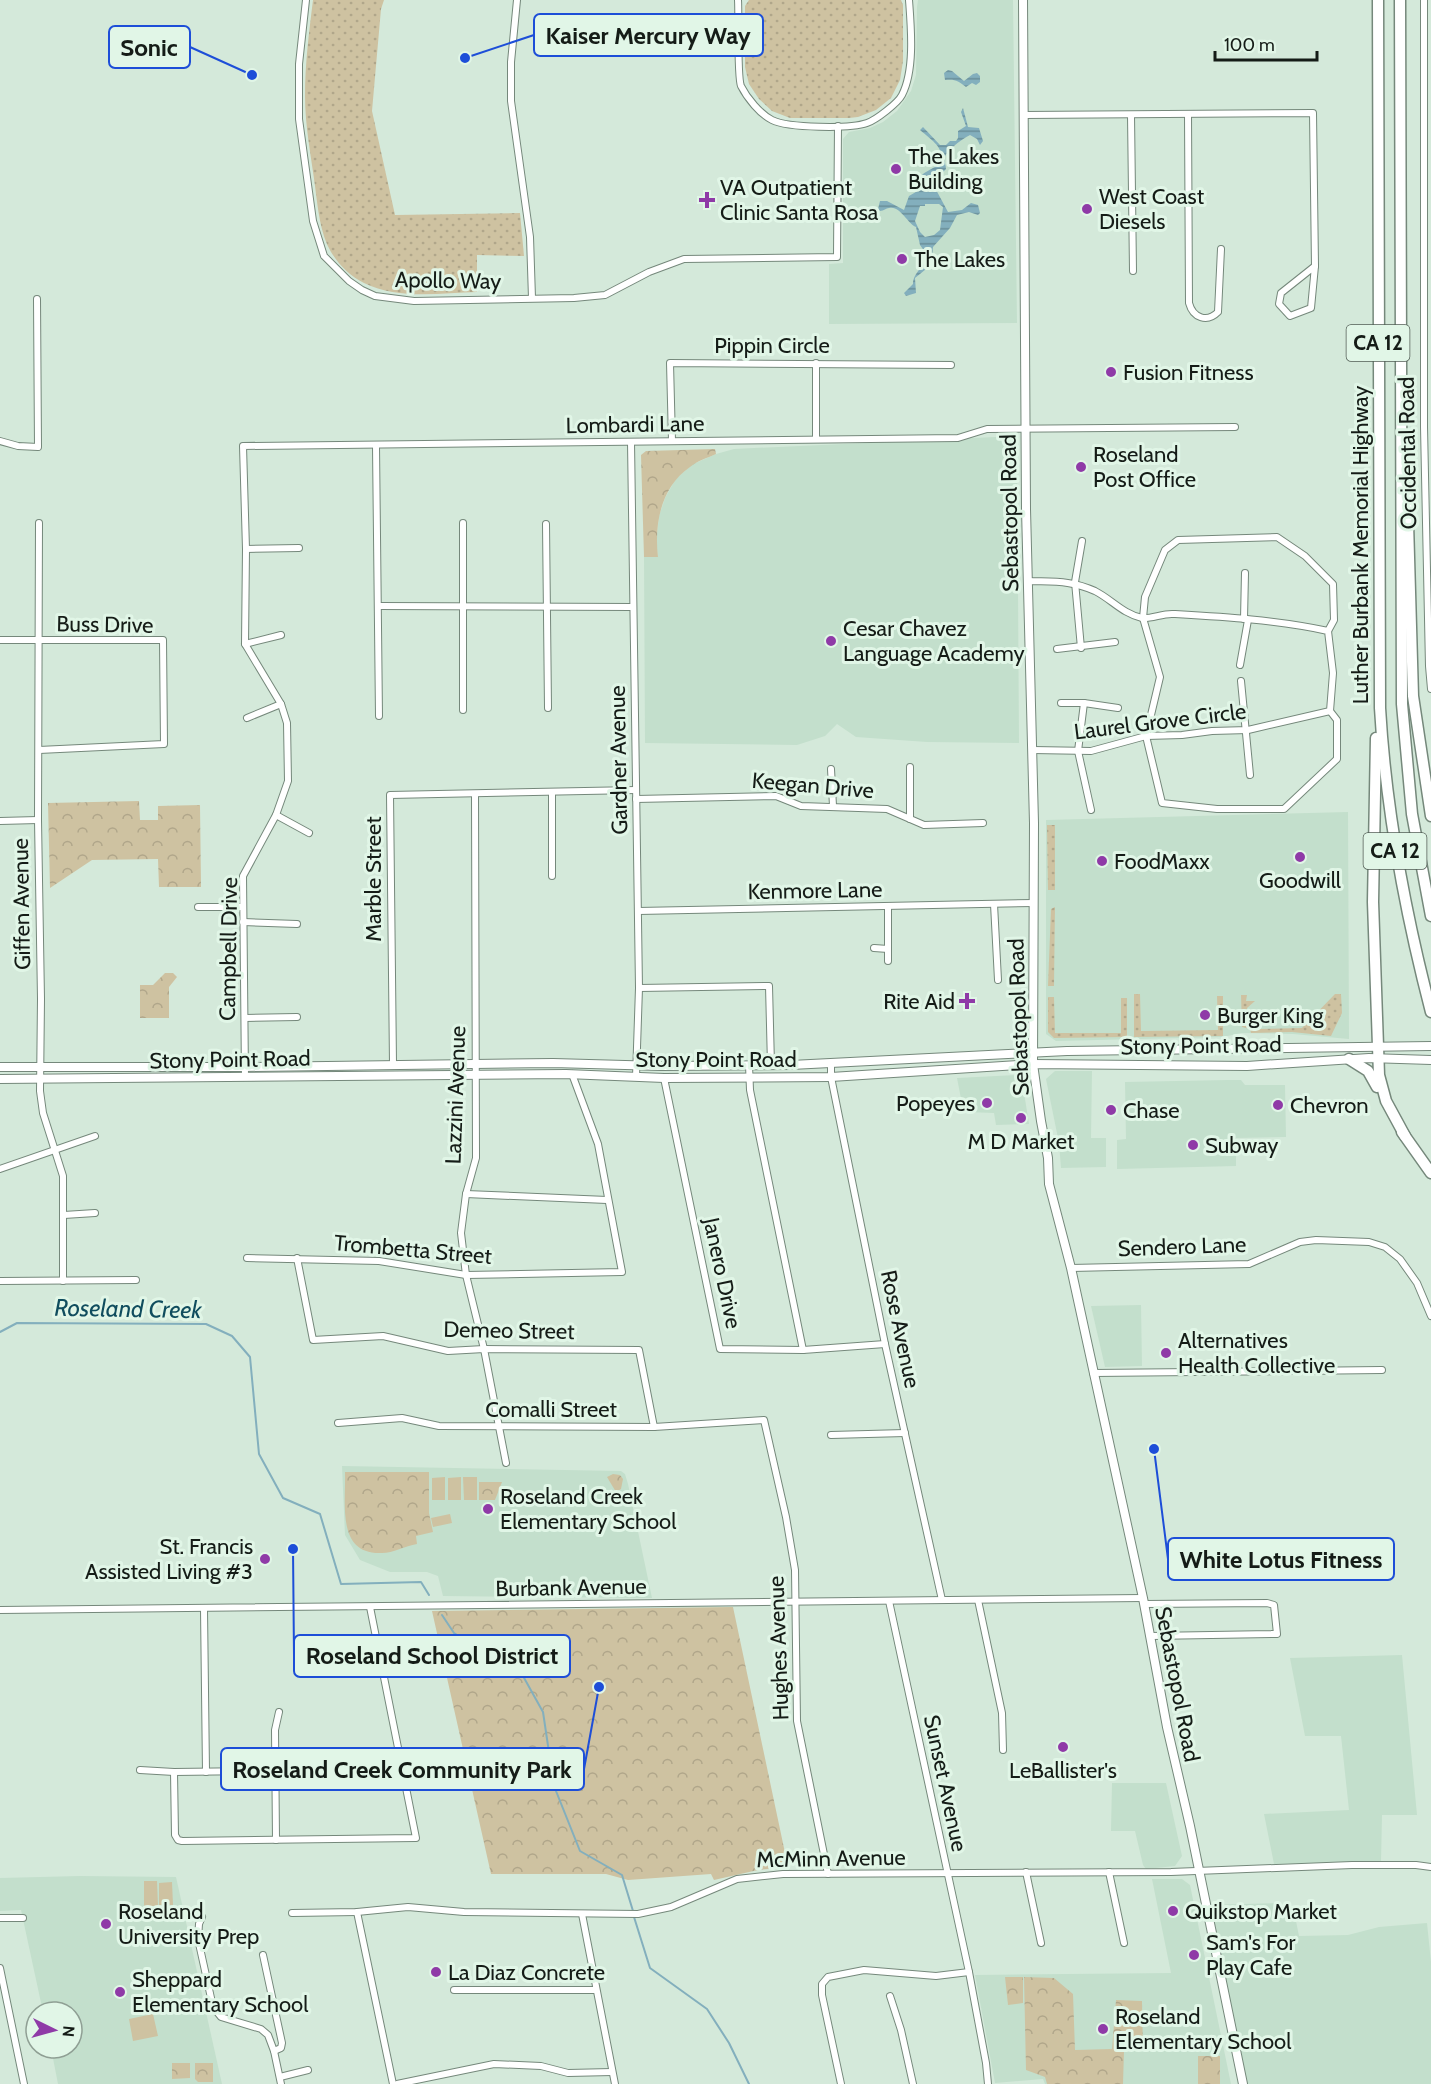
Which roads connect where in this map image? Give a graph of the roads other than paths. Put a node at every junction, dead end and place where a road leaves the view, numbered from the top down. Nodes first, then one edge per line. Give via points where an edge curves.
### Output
1 (306, 0) edge
2 (517, 0) edge
3 (738, 0) edge
4 (909, 0) edge
5 (1023, 0) edge
6 (1378, 0) edge
7 (1400, 0) edge
8 (1424, 0) edge
9 (1188, 114) junction
10 (1024, 115) junction
11 (1131, 115) junction
12 (1427, 115) edge
13 (837, 126) junction
14 (1221, 249) dead end
15 (1315, 266) junction
16 (1133, 271) dead end
17 (532, 298) junction
18 (38, 299) dead end
19 (1428, 318) edge
20 (816, 363) junction
21 (951, 365) dead end
22 (1400, 424) junction
23 (1235, 427) dead end
24 (1026, 428) junction
25 (816, 438) junction
26 (0, 441) edge
27 (672, 441) junction
28 (631, 442) junction
29 (376, 446) junction
30 (39, 523) dead end
31 (463, 523) dead end
32 (546, 524) dead end
33 (1428, 530) edge
34 (1082, 542) dead end
35 (299, 548) dead end
36 (246, 549) junction
37 (1245, 573) dead end
38 (1028, 581) junction
39 (1074, 582) junction
40 (379, 606) junction
41 (464, 606) junction
42 (547, 606) junction
43 (633, 607) junction
44 (1143, 618) junction
45 (1246, 619) junction
46 (1328, 631) junction
47 (281, 635) dead end
48 (0, 640) edge
49 (38, 641) junction
50 (1115, 642) dead end
51 (245, 644) junction
52 (1081, 648) junction
53 (1058, 649) dead end
54 (1240, 665) dead end
55 (1241, 681) dead end
56 (1379, 686) junction
57 (1431, 689) edge
58 (1061, 703) dead end
59 (1084, 703) junction
60 (281, 704) junction
61 (548, 708) dead end
62 (1118, 708) dead end
63 (463, 710) dead end
64 (1330, 711) junction
65 (379, 716) dead end
66 (247, 718) dead end
67 (1248, 730) junction
68 (1146, 736) junction
69 (39, 750) junction
70 (1033, 750) junction
71 (1078, 751) junction
72 (910, 767) dead end
73 (831, 769) dead end
74 (1250, 776) dead end
75 (636, 790) junction
76 (552, 792) junction
77 (475, 794) junction
78 (636, 799) junction
79 (833, 806) junction
80 (1091, 810) dead end
81 (276, 816) junction
82 (1431, 816) edge
83 (910, 819) junction
84 (38, 820) junction
85 (0, 821) edge
86 (983, 823) dead end
87 (309, 833) dead end
88 (552, 876) dead end
89 (1034, 903) junction
90 (994, 904) junction
91 (888, 906) junction
92 (198, 907) dead end
93 (243, 907) junction
94 (638, 911) junction
95 (1431, 916) edge
96 (243, 922) junction
97 (297, 924) dead end
98 (874, 948) dead end
99 (888, 949) junction
100 (888, 961) dead end
101 (998, 980) dead end
102 (639, 988) junction
103 (1431, 1012) edge
104 (297, 1017) dead end
105 (245, 1018) junction
106 (1427, 1046) edge
107 (1033, 1053) junction
108 (1378, 1053) junction
109 (941, 1057) junction
110 (1349, 1059) junction
111 (1428, 1060) edge
112 (476, 1064) junction
113 (831, 1064) junction
114 (1034, 1064) junction
115 (393, 1065) junction
116 (636, 1065) junction
117 (748, 1065) junction
118 (771, 1065) junction
119 (0, 1067) edge
120 (40, 1067) junction
121 (245, 1067) junction
122 (909, 1071) junction
123 (572, 1074) junction
124 (476, 1075) junction
125 (245, 1077) junction
126 (636, 1077) junction
127 (831, 1077) junction
128 (664, 1078) junction
129 (749, 1078) junction
130 (0, 1079) edge
131 (40, 1079) junction
132 (95, 1136) dead end
133 (1405, 1136) junction
134 (55, 1150) junction
135 (0, 1169) edge
136 (1431, 1173) edge
137 (466, 1194) junction
138 (607, 1200) junction
139 (95, 1213) dead end
140 (64, 1215) junction
141 (247, 1258) dead end
142 (297, 1258) junction
143 (1071, 1268) junction
144 (466, 1275) junction
145 (136, 1280) dead end
146 (0, 1281) edge
147 (63, 1281) junction
148 (1431, 1316) edge
149 (885, 1344) junction
150 (484, 1349) junction
151 (803, 1350) junction
152 (1382, 1370) dead end
153 (1093, 1373) junction
154 (765, 1420) joint
155 (338, 1423) dead end
156 (654, 1427) junction
157 (499, 1428) junction
158 (905, 1433) junction
159 (831, 1435) dead end
160 (506, 1463) dead end
161 (942, 1600) junction
162 (978, 1600) junction
163 (889, 1601) junction
164 (1143, 1601) junction
165 (796, 1602) junction
166 (370, 1607) junction
167 (204, 1609) junction
168 (0, 1610) edge
169 (1150, 1636) junction
170 (279, 1712) dead end
171 (1003, 1750) dead end
172 (140, 1770) dead end
173 (401, 1770) junction
174 (276, 1771) junction
175 (174, 1772) junction
176 (206, 1772) junction
177 (276, 1840) junction
178 (1431, 1867) edge
179 (1199, 1871) junction
180 (1026, 1872) junction
181 (1109, 1872) junction
182 (828, 1874) junction
183 (948, 1874) junction
184 (357, 1912) junction
185 (292, 1913) dead end
186 (582, 1914) junction
187 (202, 1917) dead end
188 (0, 1918) edge
189 (23, 1918) dead end
190 (1041, 1943) dead end
191 (1125, 1943) dead end
192 (263, 1955) dead end
193 (0, 1968) edge
194 (969, 1972) junction
195 (454, 1990) dead end
196 (596, 1990) junction
197 (890, 1996) dead end
198 (274, 2051) junction
199 (308, 2070) dead end
200 (612, 2072) junction
201 (280, 2080) edge
202 (24, 2084) edge
203 (395, 2084) edge
204 (615, 2084) edge
205 (840, 2084) edge
206 (913, 2084) edge
207 (988, 2084) edge
208 (1243, 2084) edge

1 - 17 street, Apollo Way via 299,64 299,119 310,206 324,256 349,281 375,296 414,301
2 - 17 street via 510,94 530,237
3 - 13 street via 740,85 755,106 771,120 791,125
4 - 13 street via 910,74 902,96 868,123
5 - 10 main road, Sebastopol Road
6 - 56 highway, Luther Burbank Memorial Highway / CA 12
7 - 22 highway, Luther Burbank Memorial Highway / CA 12
8 - 12 street, Occidental Road
9 - 11 street
9 - 14 street via 1189,303 1195,315 1204,318 1218,312
9 - 15 street via 1312,113
10 - 11 street
10 - 24 main road, Sebastopol Road
11 - 16 street
12 - 19 street, Occidental Road
13 - 17 street, Apollo Way via 837,257 684,259 605,295
15 - 15 street via 1311,308 1290,316 1279,304 1281,293
18 - 26 street via 38,447
19 - 33 street, Occidental Road
20 - 21 street, Pippin Circle
20 - 25 street
20 - 27 street, Pippin Circle via 670,363
22 - 82 highway via 1408,497 1413,705
22 - 95 highway, Luther Burbank Memorial Highway / CA 12 via 1403,725 1412,814
23 - 24 street, Lombardi Lane
24 - 25 street, Lombardi Lane via 987,429 958,438
24 - 38 main road, Sebastopol Road
25 - 27 street, Lombardi Lane
27 - 28 street, Lombardi Lane
28 - 29 street, Lombardi Lane
28 - 43 street, Gardner Avenue
29 - 36 street, Lombardi Lane via 243,446
29 - 40 street
30 - 49 street, Giffen Avenue
31 - 41 street
32 - 42 street
33 - 57 street, Occidental Road
34 - 39 street
35 - 36 street
36 - 51 street
37 - 45 street
38 - 39 street
38 - 70 main road, Sebastopol Road
39 - 44 street via 1097,592 1120,610
39 - 52 street
40 - 41 street
40 - 65 street
41 - 42 street
41 - 63 street
42 - 43 street
42 - 61 street
43 - 75 street, Gardner Avenue
44 - 45 street via 1169,614
44 - 46 street via 1145,597 1165,550 1179,540 1277,537 1305,556 1333,584 1334,620
44 - 68 street via 1160,677
45 - 46 street
45 - 54 street
46 - 64 street via 1333,673
47 - 51 street
48 - 49 street, Buss Drive
49 - 69 street, Giffen Avenue
49 - 69 street, Buss Drive via 163,640 164,744
50 - 52 street
51 - 60 street, Campbell Drive
52 - 53 street
55 - 67 street
56 - 103 highway, Luther Burbank Memorial Highway / CA 12 via 1396,862
56 - 108 highway via 1372,883
58 - 59 street
59 - 62 street
59 - 71 street
60 - 66 street
60 - 81 street, Campbell Drive via 287,723 288,781
64 - 67 street, Laurel Grove Circle
64 - 68 street via 1337,720 1337,759 1284,809 1217,809 1162,803
67 - 68 street, Laurel Grove Circle
67 - 74 street
68 - 71 street, Laurel Grove Circle
69 - 84 street, Giffen Avenue
70 - 71 street, Laurel Grove Circle
70 - 89 main road, Sebastopol Road
71 - 80 street
72 - 83 street
73 - 79 street
75 - 76 street, Marble Street
75 - 78 street, Gardner Avenue
76 - 77 street, Marble Street
76 - 88 street
77 - 112 street, Lazzini Avenue
77 - 115 street, Marble Street via 390,795
78 - 79 street, Keegan Drive via 776,796 801,806
78 - 94 street, Gardner Avenue
79 - 83 street, Keegan Drive via 887,808
81 - 87 street
81 - 93 street, Campbell Drive via 243,876
83 - 86 street, Keegan Drive via 924,825
84 - 85 street
84 - 120 street, Giffen Avenue
89 - 90 street, Kenmore Lane
89 - 107 main road, Sebastopol Road
90 - 91 street, Kenmore Lane
90 - 101 street
91 - 94 street, Kenmore Lane
91 - 99 street
92 - 93 street
93 - 96 street, Campbell Drive
94 - 102 street, Gardner Avenue
96 - 97 street
96 - 105 street, Campbell Drive
98 - 99 street
99 - 100 street
102 - 116 street, Gardner Avenue
102 - 118 street via 769,986
104 - 105 street
105 - 121 street, Campbell Drive
106 - 108 main road, Stony Point Road
107 - 108 main road, Stony Point Road
107 - 109 main road, Stony Point Road
107 - 114 main road, Sebastopol Road
108 - 110 main road, Stony Point Road
108 - 111 main road, Stony Point Road
108 - 133 highway via 1383,1095
109 - 113 main road, Stony Point Road
109 - 122 main road via 935,1065
110 - 114 main road, Stony Point Road via 1247,1066
110 - 133 highway via 1372,1076 1385,1110
112 - 115 main road, Stony Point Road
112 - 116 main road, Stony Point Road
112 - 124 street, Lazzini Avenue
113 - 118 main road, Stony Point Road
113 - 127 street, Rose Avenue
114 - 122 main road, Stony Point Road
114 - 143 main road, Sebastopol Road via 1049,1184
115 - 121 main road, Stony Point Road
116 - 117 main road, Stony Point Road
116 - 126 street, Gardner Avenue
117 - 118 main road, Stony Point Road
117 - 129 street
119 - 120 main road, Stony Point Road
120 - 121 main road, Stony Point Road
120 - 131 street, Giffen Avenue
121 - 125 street, Campbell Drive
122 - 127 main road, Stony Point Road
123 - 124 main road, Stony Point Road
123 - 126 main road, Stony Point Road
123 - 138 street, Trombetta Street via 597,1143
124 - 125 main road, Stony Point Road
124 - 137 street, Lazzini Avenue via 476,1158
125 - 131 main road, Stony Point Road
126 - 128 main road, Stony Point Road
127 - 129 main road, Stony Point Road
127 - 149 street, Rose Avenue
128 - 129 main road, Stony Point Road
128 - 151 street, Janero Drive via 720,1349
129 - 151 street
130 - 131 main road, Stony Point Road
131 - 134 street, Giffen Avenue via 43,1113
132 - 134 street
133 - 136 highway
134 - 135 street
134 - 140 street, Giffen Avenue via 63,1176
137 - 138 street
137 - 144 street, Lazzini Avenue via 461,1233
138 - 144 street, Trombetta Street via 622,1272
139 - 140 street
140 - 147 street, Giffen Avenue
141 - 142 street, Trombetta Street
142 - 144 street, Trombetta Street via 379,1261
142 - 150 street, Demeo Street via 313,1340 382,1336 448,1351
143 - 148 street, Sendero Lane via 1249,1264 1300,1242 1369,1242 1400,1259 1417,1283
143 - 153 main road, Sebastopol Road
144 - 150 street, Lazzini Avenue
145 - 147 street
146 - 147 street
149 - 151 street, Janero Drive
149 - 158 street, Rose Avenue
150 - 156 street, Demeo Street via 639,1350
150 - 157 street, Lazzini Avenue
152 - 153 street
153 - 164 main road, Sebastopol Road
154 - 156 street, Comalli Street
154 - 165 street, Hughes Avenue via 786,1517
155 - 157 street, Comalli Street via 402,1418 439,1426
156 - 157 street, Comalli Street
157 - 160 street, Lazzini Avenue
158 - 159 street
158 - 161 street, Rose Avenue
161 - 162 street, Burbank Avenue
161 - 163 street, Burbank Avenue
162 - 164 street, Burbank Avenue
162 - 171 street via 1002,1713
163 - 165 street, Burbank Avenue
163 - 183 street, Sunset Avenue
164 - 169 main road, Sebastopol Road
164 - 169 street, Burbank Avenue via 1274,1605 1277,1634
165 - 166 street, Burbank Avenue
165 - 182 street, Hughes Avenue via 797,1721
166 - 167 street, Burbank Avenue
166 - 173 street
167 - 168 street, Burbank Avenue
167 - 176 street
169 - 179 main road, Sebastopol Road
170 - 174 street via 275,1730
172 - 175 street
173 - 174 street
173 - 177 street via 416,1839
174 - 176 street
174 - 177 street
175 - 176 street
175 - 177 street via 174,1829 178,1840
178 - 179 street, McMinn Avenue via 1342,1865
179 - 181 street, McMinn Avenue
179 - 208 main road, Sebastopol Road
180 - 181 street, McMinn Avenue
180 - 183 street, McMinn Avenue
180 - 190 street
181 - 191 street
182 - 183 street, McMinn Avenue
182 - 186 street, McMinn Avenue via 737,1879 671,1907 639,1914
183 - 194 street, Sunset Avenue
184 - 185 street, McMinn Avenue
184 - 186 street, McMinn Avenue via 413,1907
184 - 203 street
186 - 196 street
187 - 198 street via 198,1939 213,2007 221,2017 261,2029
188 - 189 street
192 - 198 street via 282,2043
193 - 202 street
194 - 205 street via 936,1976 864,1970 828,1977 822,1984 822,1995
194 - 207 street, Sunset Avenue
195 - 196 street
196 - 200 street
197 - 206 street
198 - 201 street
199 - 201 street
200 - 203 street via 568,2073 542,2066 494,2064
200 - 204 street

